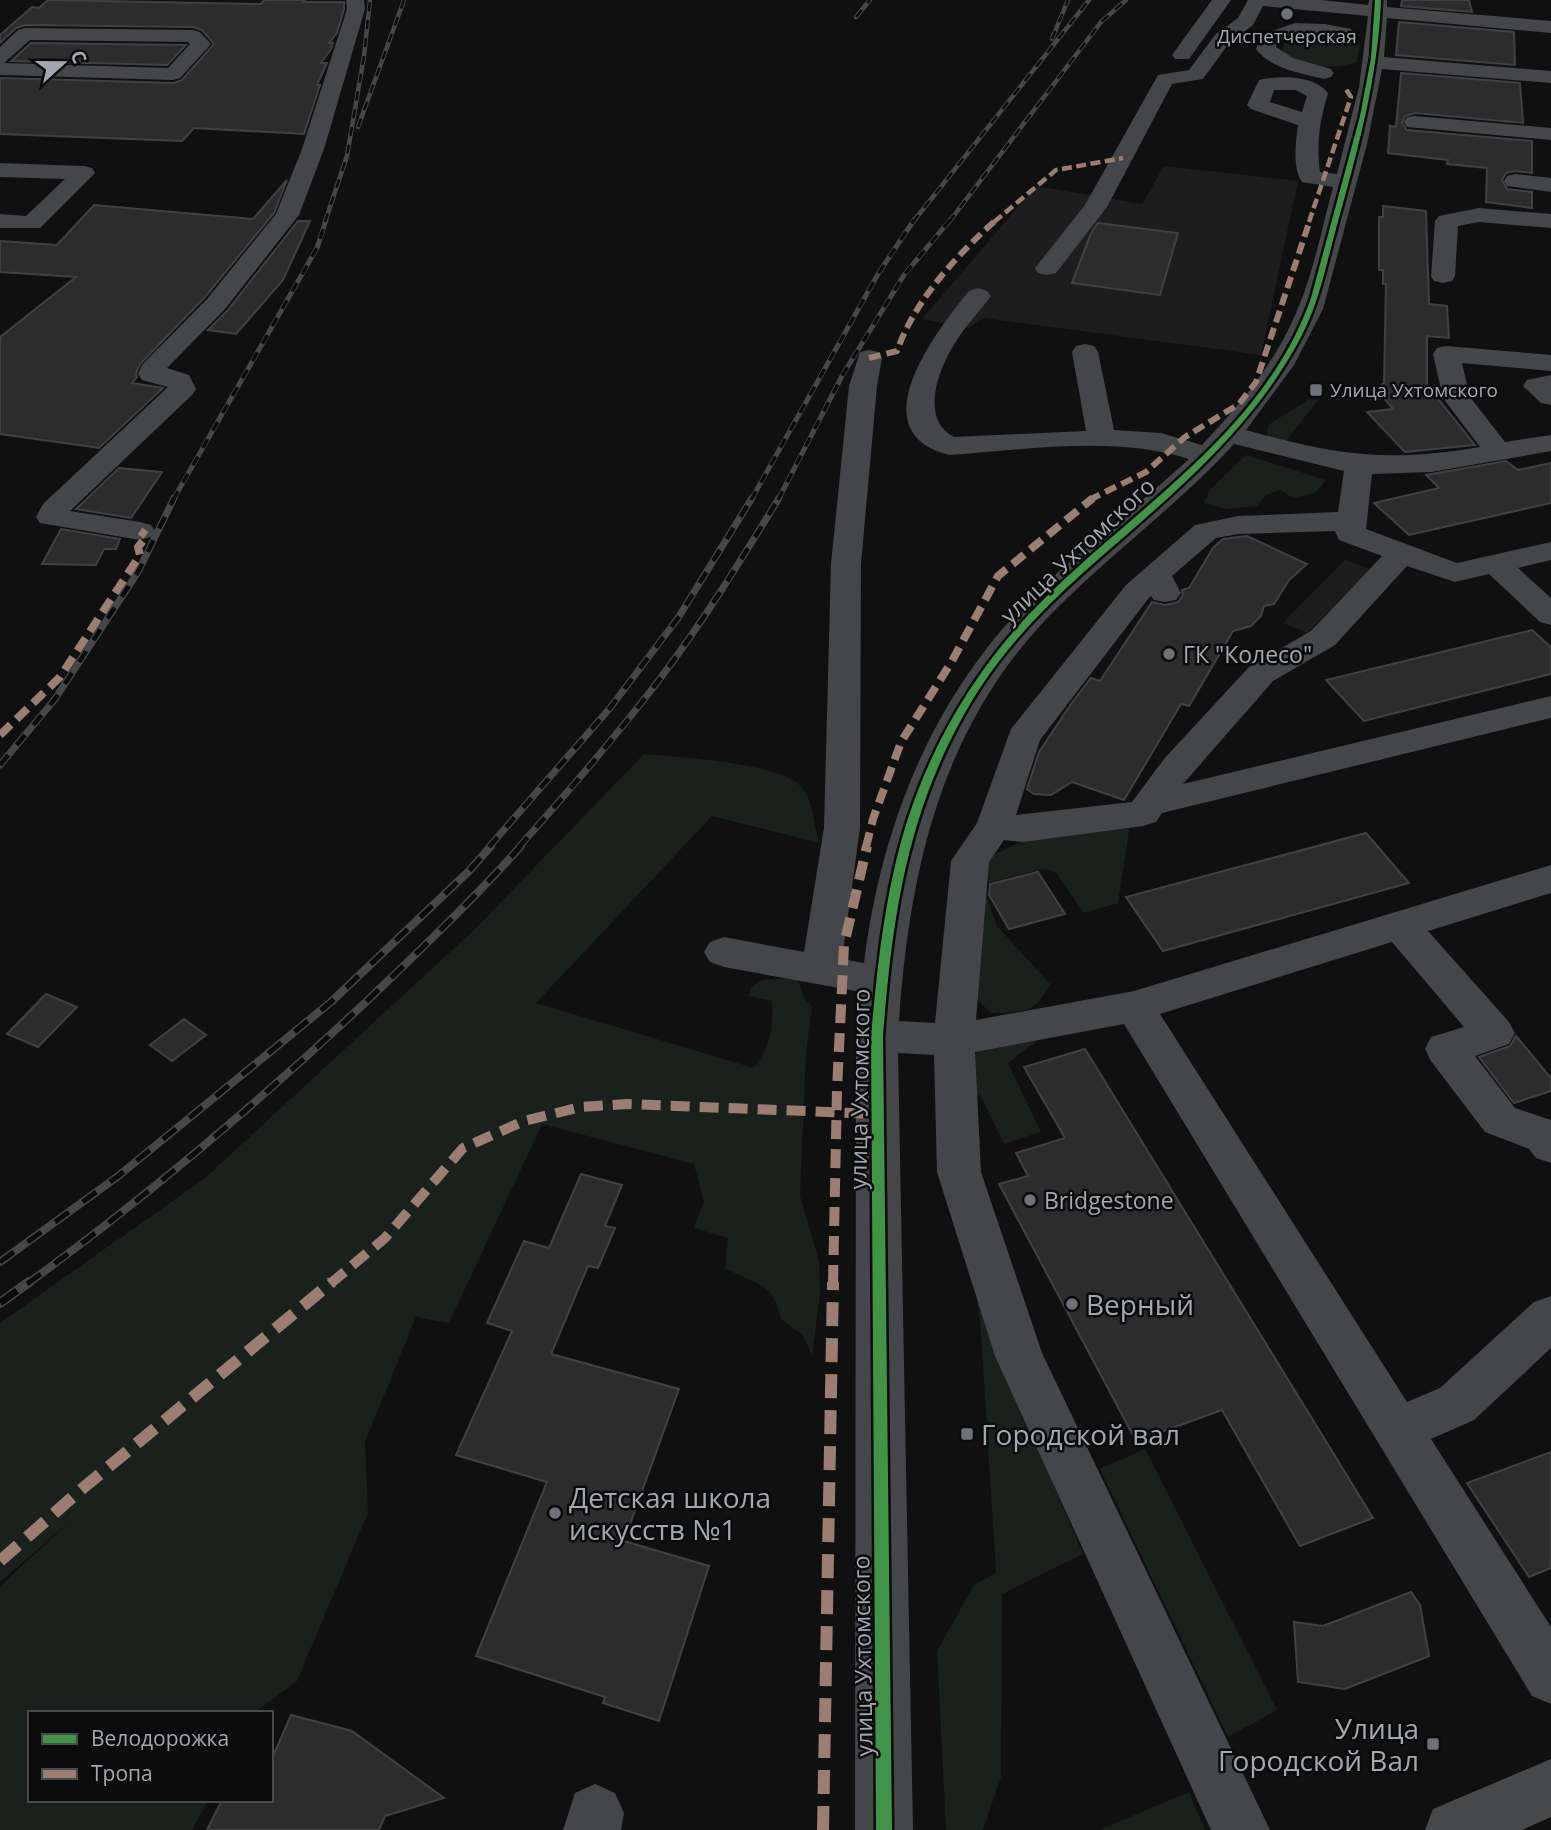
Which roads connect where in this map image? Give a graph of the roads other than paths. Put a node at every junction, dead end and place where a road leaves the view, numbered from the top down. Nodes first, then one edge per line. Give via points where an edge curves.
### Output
1 (355, 0) edge
2 (1222, 0) edge
3 (1259, 0) edge
4 (1378, 5) edge
5 (1551, 17) edge
6 (1374, 53) junction
7 (0, 58) edge
8 (0, 69) edge
9 (1551, 77) edge
10 (1165, 79) junction
11 (1368, 91) junction
12 (1308, 121) dead end
13 (1415, 122) dead end
14 (1551, 134) edge
15 (0, 170) edge
16 (1515, 181) dead end
17 (1346, 182) junction
18 (1551, 185) edge
19 (0, 220) edge
20 (1551, 221) edge
21 (1047, 268) dead end
22 (1443, 276) dead end
23 (978, 296) dead end
24 (1086, 352) dead end
25 (869, 358) dead end
26 (1551, 363) edge
27 (1551, 383) edge
28 (1551, 397) edge
29 (1105, 438) junction
30 (1551, 443) edge
31 (1218, 444) junction
32 (1498, 452) junction
33 (1359, 463) junction
34 (1351, 521) junction
35 (140, 531) dead end
36 (1551, 551) edge
37 (1402, 553) junction
38 (1496, 564) junction
39 (1551, 615) edge
40 (1551, 707) edge
41 (1149, 804) junction
42 (994, 826) junction
43 (1551, 879) edge
44 (1400, 925) junction
45 (724, 953) dead end
46 (821, 970) junction
47 (881, 981) junction
48 (1134, 1007) junction
49 (877, 1036) junction
50 (954, 1040) junction
51 (1551, 1145) edge
52 (1551, 1317) edge
53 (1397, 1430) junction
54 (1551, 1677) edge
55 (1551, 1788) edge
56 (884, 1830) edge
57 (1241, 1830) edge
58 (1454, 1830) edge

1 - 35 street via 313,149 287,215 216,304 155,365 151,374 179,381 182,389 51,517
2 - 10 street
3 - 4 street
3 - 10 street via 1246,21 1222,39 1196,75
4 - 5 street via 1447,20
4 - 6 street, улица Ухтомского
6 - 9 street
6 - 11 street, улица Ухтомского
6 - 11 street via 1341,32 1298,28 1278,32 1268,39 1266,49 1292,65
7 - 8 street via 25,34 192,36 201,44 173,74
10 - 21 street via 1095,207
11 - 17 street, улица Ухтомского
12 - 17 street via 1305,146 1310,177
13 - 14 street
15 - 19 street via 83,173 32,223
16 - 18 street
17 - 31 street, улица Ухтомского via 1306,321 1283,360
20 - 22 street via 1479,215 1447,221
23 - 29 street via 944,339 926,374 920,410 928,433 937,443 949,446
24 - 29 street
25 - 46 street via 846,564 842,828
26 - 32 street via 1446,354 1457,398
27 - 28 street via 1537,386
29 - 31 street
30 - 32 street
31 - 33 street
31 - 47 street, улица Ухтомского via 1026,623 949,731 928,777 900,872
32 - 33 street via 1419,464
33 - 34 street
34 - 37 street via 1350,534
34 - 42 street via 1238,525 1206,531 1160,584 1137,592 1023,737
36 - 38 street
37 - 38 street via 1455,573
37 - 41 street via 1323,638 1261,674 1176,767
38 - 39 street
40 - 41 street
41 - 42 street via 1143,813 1023,829
42 - 50 street via 970,861
43 - 44 street
44 - 48 street
44 - 51 street via 1494,1033 1446,1049 1500,1120 1544,1136
45 - 46 street
46 - 47 street
47 - 49 street, улица Ухтомского
48 - 50 street
48 - 53 street
49 - 50 street
49 - 56 street, улица Ухтомского
50 - 57 street via 959,1172 1019,1356
52 - 53 street via 1457,1404
53 - 54 street
55 - 58 main road

